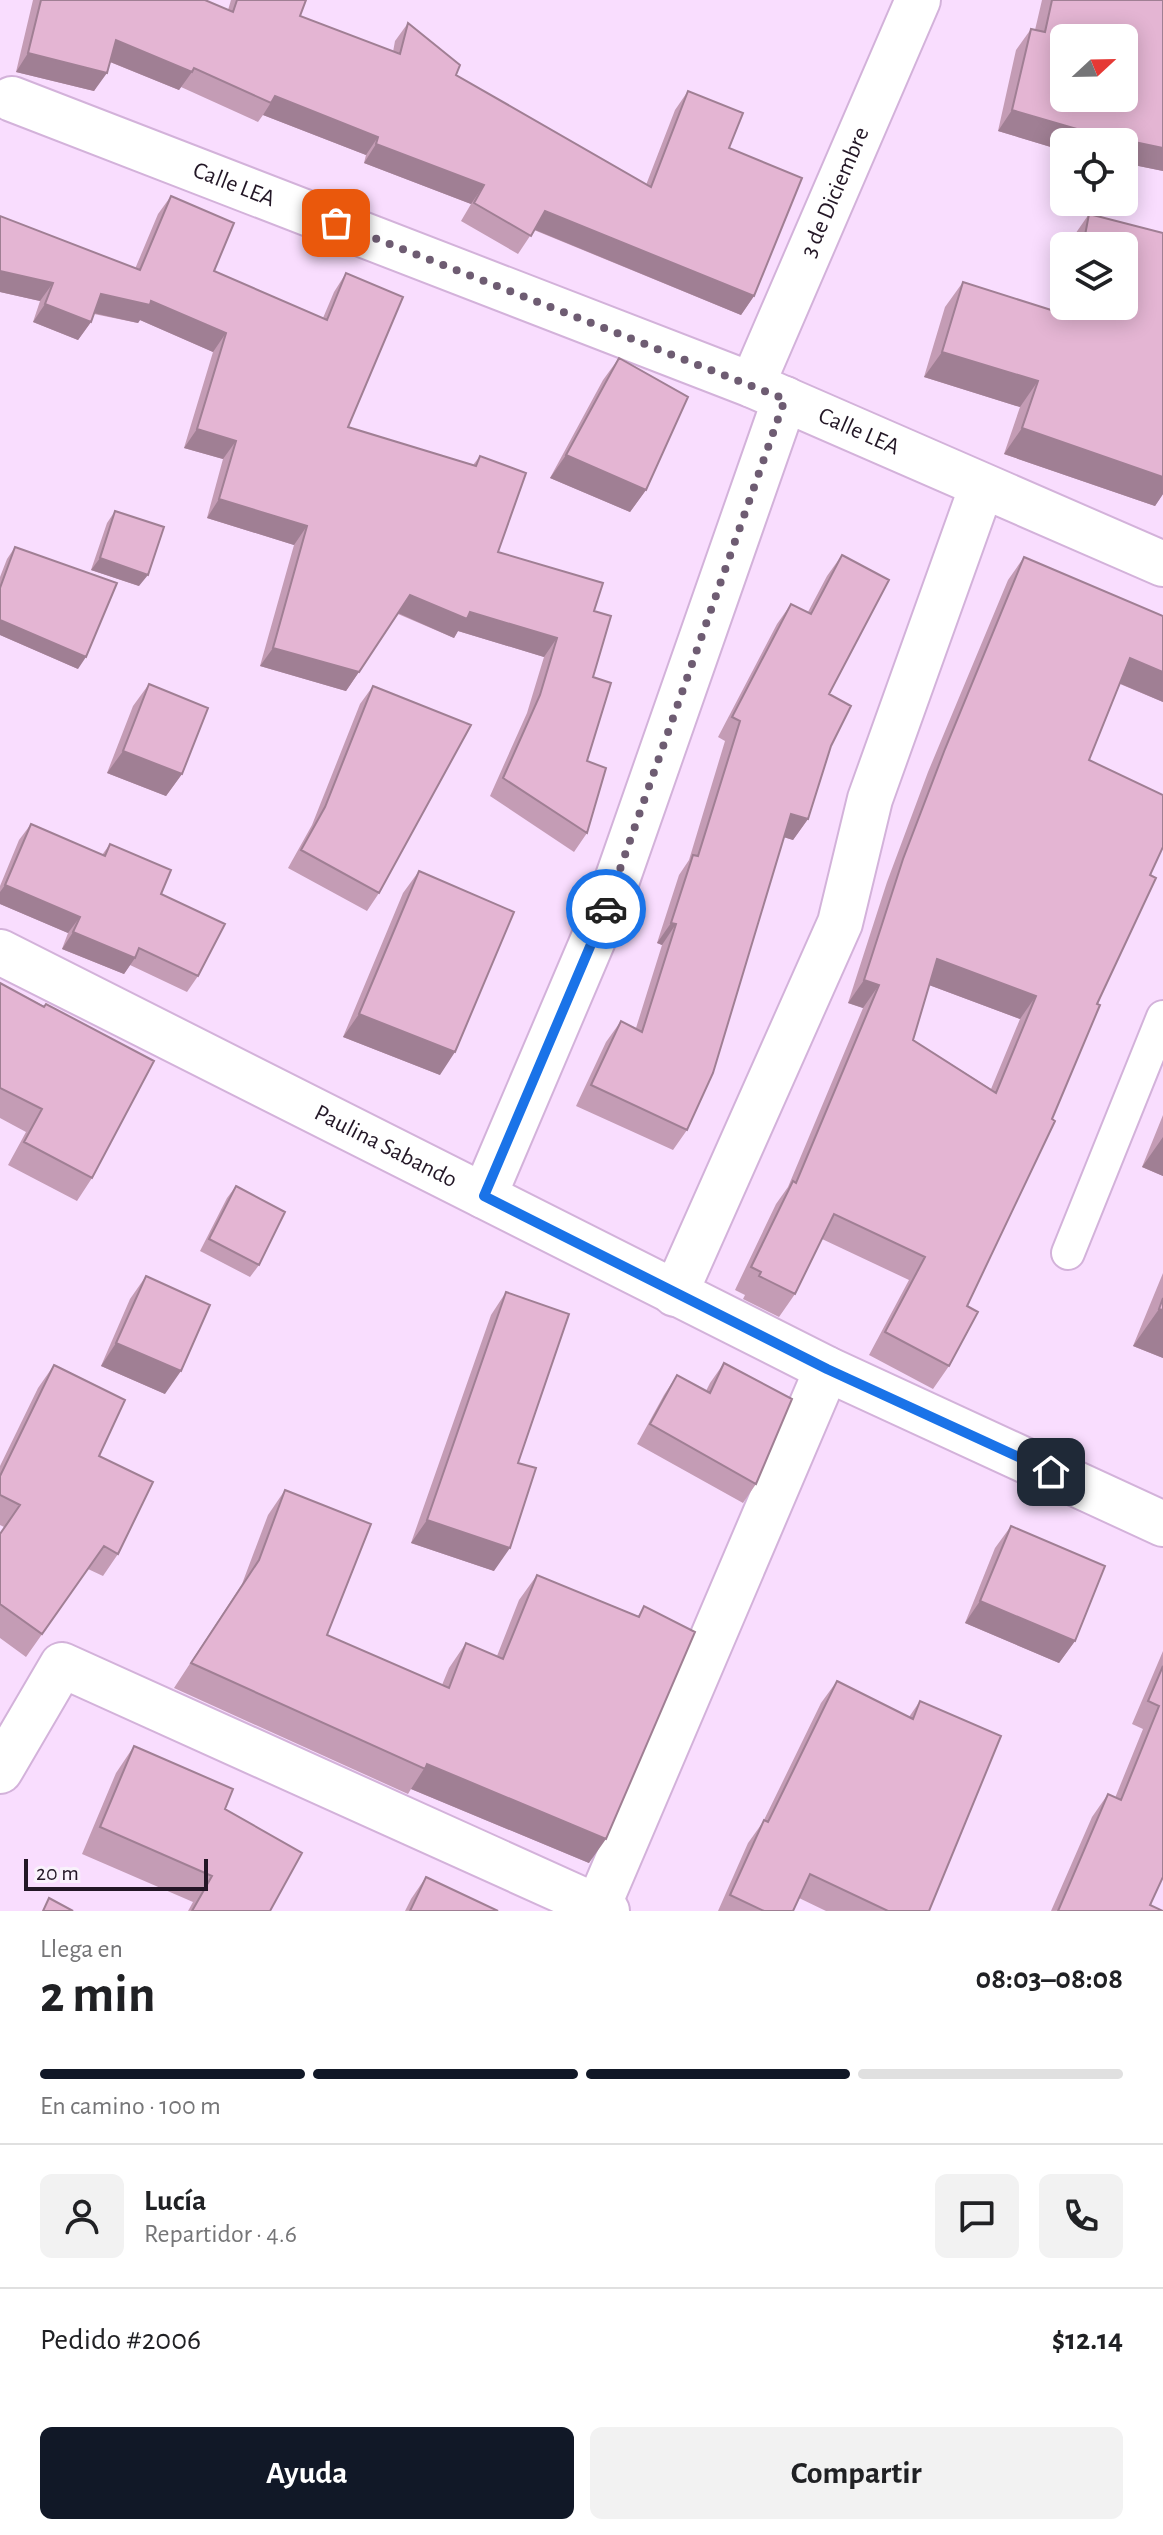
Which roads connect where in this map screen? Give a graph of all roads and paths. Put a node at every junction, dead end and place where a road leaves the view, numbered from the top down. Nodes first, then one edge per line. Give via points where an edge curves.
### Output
1 (918, 0) edge
2 (12, 99) dead end
3 (769, 392) junction
4 (982, 486) junction
5 (1163, 564) edge
6 (0, 952) edge
7 (1163, 1017) edge
8 (484, 1196) junction
9 (1068, 1253) dead end
10 (675, 1294) junction
11 (827, 1369) junction
12 (1163, 1524) edge
13 (0, 1771) edge
14 (600, 1910) edge

1 - 3 street, 3 de Diciembre
2 - 3 street, Calle LEA
3 - 4 street, Calle LEA
3 - 8 street, 3 de Diciembre via 610,900
4 - 5 street, Calle LEA
4 - 10 street via 870,799 840,923
6 - 8 street, Paulina Sabando
7 - 9 lane
8 - 10 street, Paulina Sabando
10 - 11 street, Paulina Sabando
11 - 12 street, Paulina Sabando
11 - 14 street
13 - 14 street via 62,1665

